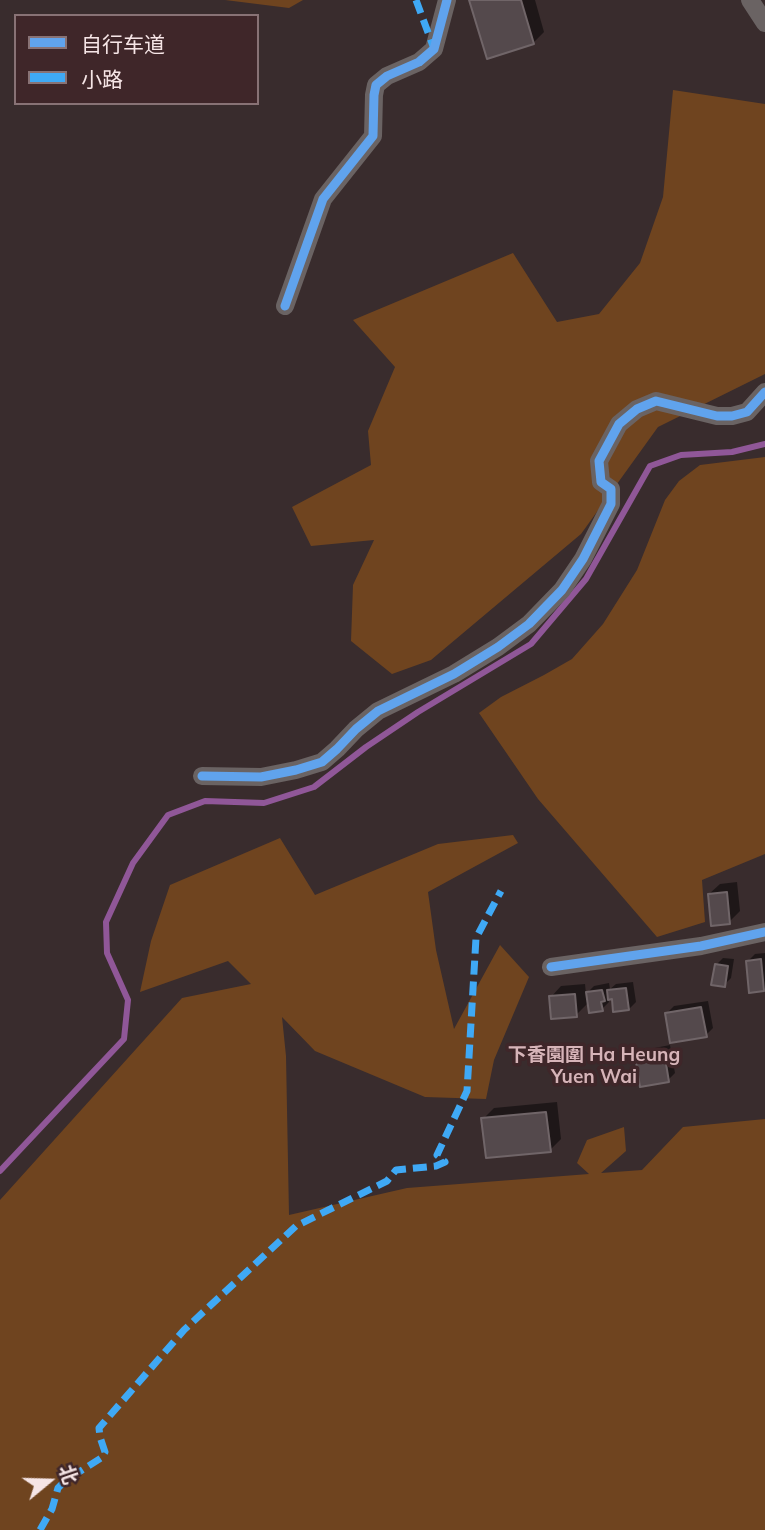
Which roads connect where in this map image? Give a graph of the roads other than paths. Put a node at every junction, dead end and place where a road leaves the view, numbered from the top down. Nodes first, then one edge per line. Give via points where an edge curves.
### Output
1 (447, 0) edge
2 (750, 0) edge
3 (765, 23) edge
4 (285, 306) dead end
5 (765, 392) edge
6 (202, 776) dead end
7 (765, 932) edge
8 (551, 967) dead end

1 - 4 street via 434,49 376,85 373,136 323,199
2 - 3 street
5 - 6 street via 747,412 732,416 656,401 637,408 619,424 599,461 601,482 611,489 611,504 583,559 537,616 498,647 378,711 322,762 261,777
7 - 8 street

